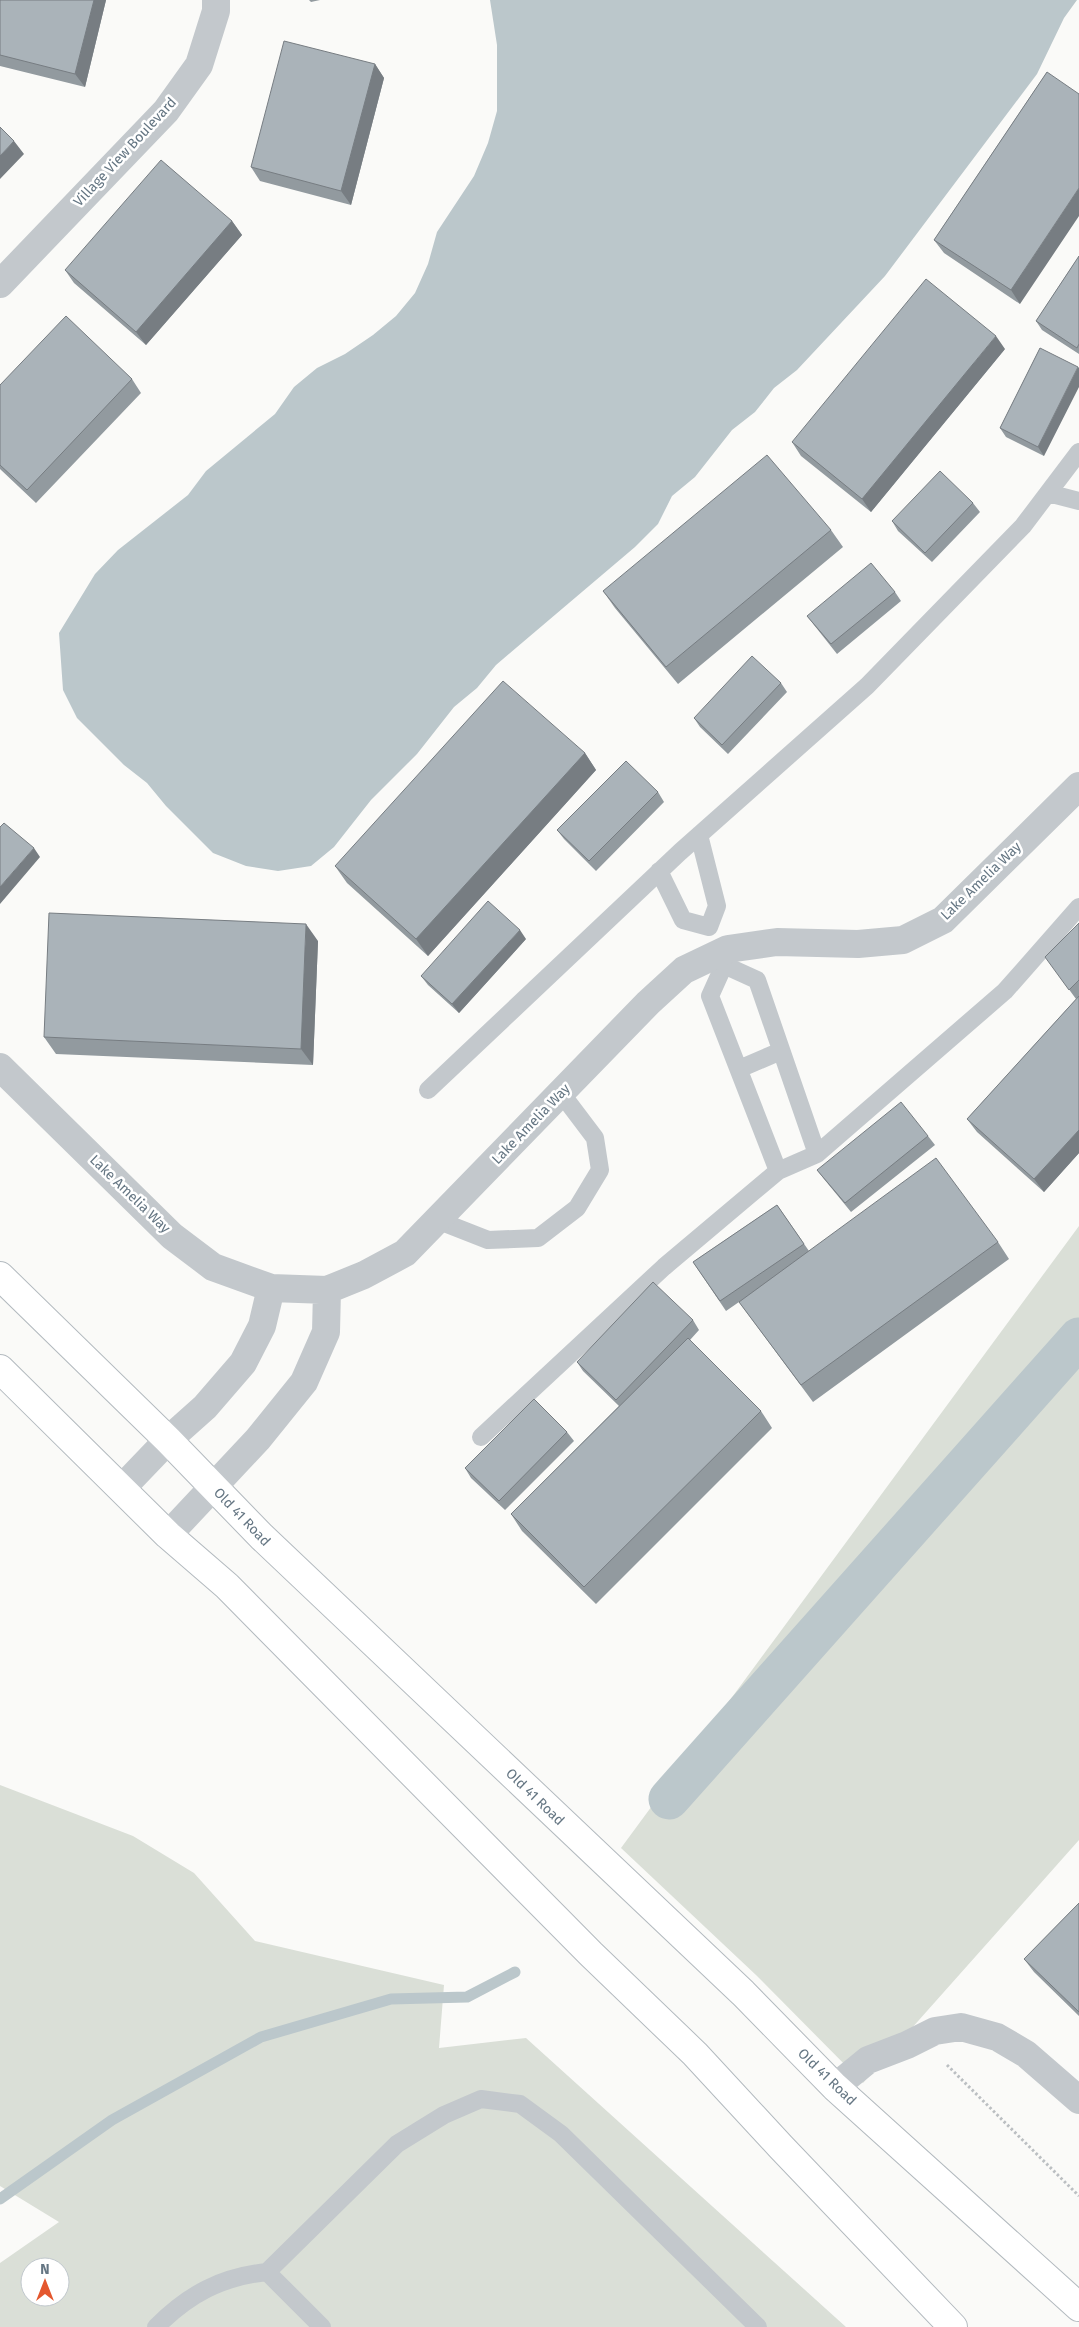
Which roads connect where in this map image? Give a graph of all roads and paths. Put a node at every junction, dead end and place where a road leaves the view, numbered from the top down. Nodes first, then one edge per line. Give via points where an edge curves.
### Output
1 (216, 0) edge
2 (0, 284) edge
3 (1079, 452) edge
4 (1048, 492) junction
5 (1079, 501) edge
6 (1079, 786) edge
7 (699, 835) junction
8 (659, 871) junction
9 (1079, 907) edge
10 (709, 926) junction
11 (721, 959) junction
12 (781, 1051) junction
13 (0, 1067) edge
14 (738, 1069) junction
15 (428, 1090) dead end
16 (561, 1093) junction
17 (817, 1154) junction
18 (778, 1171) junction
19 (437, 1220) junction
20 (0, 1276) edge
21 (271, 1288) junction
22 (327, 1290) junction
23 (0, 1369) edge
24 (481, 1437) dead end
25 (168, 1440) junction
26 (122, 1488) junction
27 (214, 1488) junction
28 (168, 1536) junction
29 (920, 2038) junction
30 (835, 2087) junction
31 (1079, 2100) edge
32 (1079, 2196) edge
33 (267, 2272) junction
34 (1079, 2307) edge
35 (156, 2327) edge
36 (322, 2327) edge
37 (758, 2327) edge
38 (953, 2327) edge

1 - 2 street, Village View Boulevard via 216,11 199,65 166,111
3 - 4 lane
4 - 5 lane
4 - 7 lane via 1024,526 867,686
6 - 11 street, Lake Amelia Way via 943,920 903,940 858,944 777,942 728,949
7 - 8 lane
7 - 10 lane via 717,906
8 - 10 lane via 684,920
8 - 15 lane
9 - 17 lane via 1004,991
10 - 11 lane
11 - 12 lane via 757,980
11 - 14 lane via 710,996
11 - 16 street, Lake Amelia Way via 684,970
12 - 14 lane
12 - 17 lane
13 - 21 street, Lake Amelia Way via 172,1236 213,1266
14 - 18 lane
16 - 19 street, Lake Amelia Way
16 - 19 lane via 595,1138 600,1170 577,1208 538,1238 488,1240
17 - 18 lane
18 - 24 lane via 664,1266
19 - 22 street, Lake Amelia Way via 405,1253
20 - 25 street, Old 41 Road
21 - 22 street, Lake Amelia Way
21 - 25 street via 262,1326 243,1363 205,1407
22 - 27 street via 326,1332 304,1382
23 - 26 street
25 - 26 street
25 - 27 street, Old 41 Road
26 - 28 street
27 - 28 street
27 - 30 street, Old 41 Road via 262,1538 743,1992
28 - 38 street via 227,1586 591,1954 695,2054
29 - 30 street via 868,2060
29 - 31 street via 935,2031 961,2027 997,2037 1026,2054
29 - 32 path
30 - 34 street, Old 41 Road
33 - 35 lane via 243,2275 204,2288
33 - 36 lane
33 - 37 lane via 397,2144 444,2115 482,2099 520,2104 561,2134

